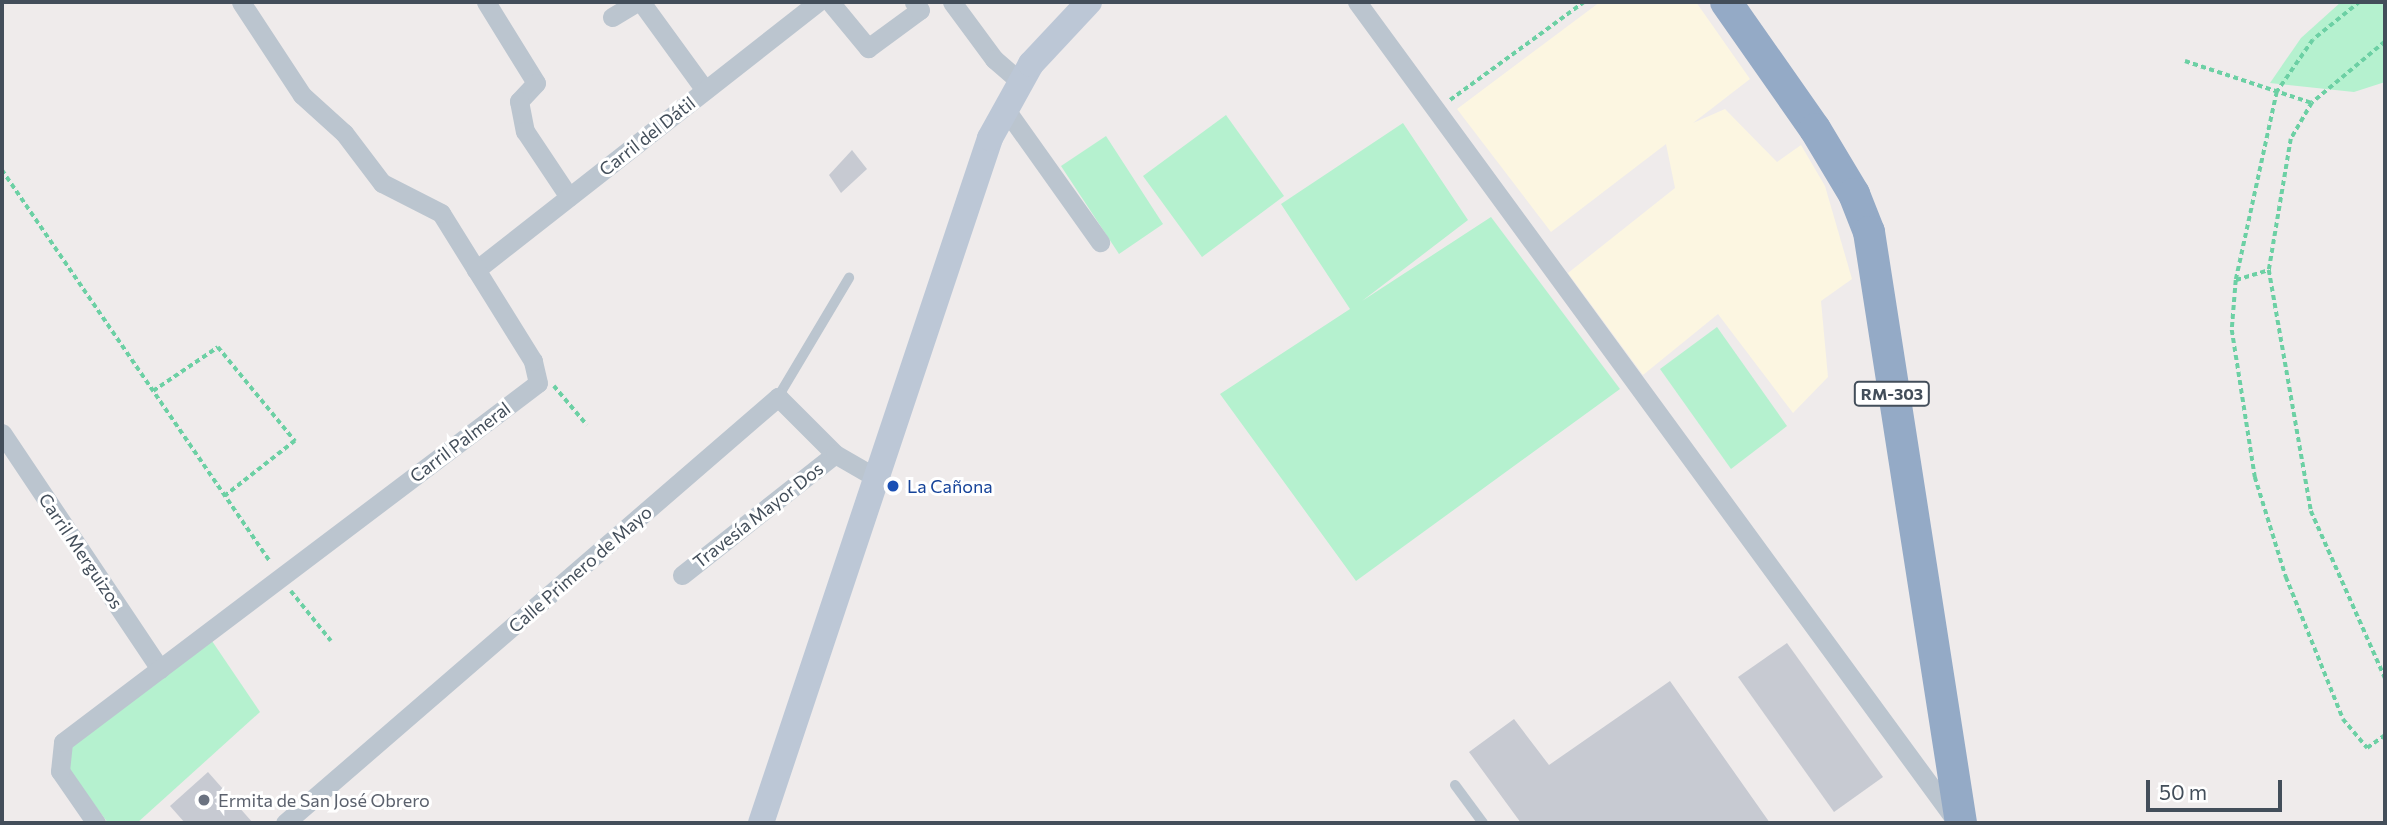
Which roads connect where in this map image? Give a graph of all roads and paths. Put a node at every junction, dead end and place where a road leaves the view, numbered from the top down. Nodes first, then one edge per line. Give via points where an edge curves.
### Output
1 (241, 2) edge
2 (486, 2) edge
3 (639, 2) edge
4 (818, 2) edge
5 (830, 2) edge
6 (914, 2) edge
7 (952, 2) edge
8 (1089, 2) edge
9 (1357, 2) edge
10 (1584, 2) edge
11 (1726, 2) edge
12 (2360, 2) edge
13 (612, 17) dead end
14 (2385, 42) edge
15 (2185, 61) dead end
16 (1019, 81) junction
17 (705, 90) junction
18 (2277, 92) junction
19 (2312, 103) junction
20 (1003, 107) junction
21 (1437, 110) junction
22 (2, 170) edge
23 (569, 197) junction
24 (1100, 242) dead end
25 (476, 270) junction
26 (2270, 270) junction
27 (849, 278) dead end
28 (2236, 280) junction
29 (533, 361) junction
30 (153, 391) junction
31 (778, 397) junction
32 (587, 425) dead end
33 (2, 433) edge
34 (835, 454) junction
35 (875, 477) junction
36 (225, 496) junction
37 (682, 575) dead end
38 (281, 578) junction
39 (331, 641) dead end
40 (160, 669) junction
41 (2385, 678) edge
42 (2385, 734) edge
43 (1455, 785) dead end
44 (96, 823) edge
45 (285, 823) edge
46 (761, 823) edge
47 (1483, 823) edge
48 (1959, 823) edge

1 - 25 street via 302,95 383,183 440,213
2 - 23 street via 536,83 519,101 525,131
3 - 13 street
3 - 17 street
4 - 17 street, Carril del Dátil
5 - 6 street via 868,48 920,10
7 - 16 street via 993,59
8 - 16 main road
9 - 21 street
10 - 21 path
11 - 48 highway, RM-303 via 1815,129 1854,194 1868,232
12 - 18 path via 2312,40
14 - 19 path
15 - 18 path
16 - 20 main road
17 - 23 street, Carril del Dátil
18 - 19 path
18 - 28 path
19 - 26 path via 2291,139
20 - 24 street
20 - 35 main road
21 - 48 street
22 - 30 path
23 - 25 street, Carril del Dátil
25 - 29 street
26 - 28 path
26 - 41 path via 2311,510
27 - 31 lane
28 - 42 path via 2232,330 2241,406 2286,577 2343,719 2367,748
29 - 32 path
29 - 38 street, Carril Palmeral via 538,383
30 - 36 path
30 - 36 path via 218,347 295,440
31 - 34 street
31 - 45 street, Calle Primero de Mayo
33 - 40 street, Carril Merguizos
34 - 35 street
34 - 37 street, Travesía Mayor Dos
35 - 46 main road
36 - 38 path
38 - 39 path
38 - 40 street, Carril Palmeral
40 - 44 street, Carril Palmeral via 63,742 60,771
43 - 47 lane

